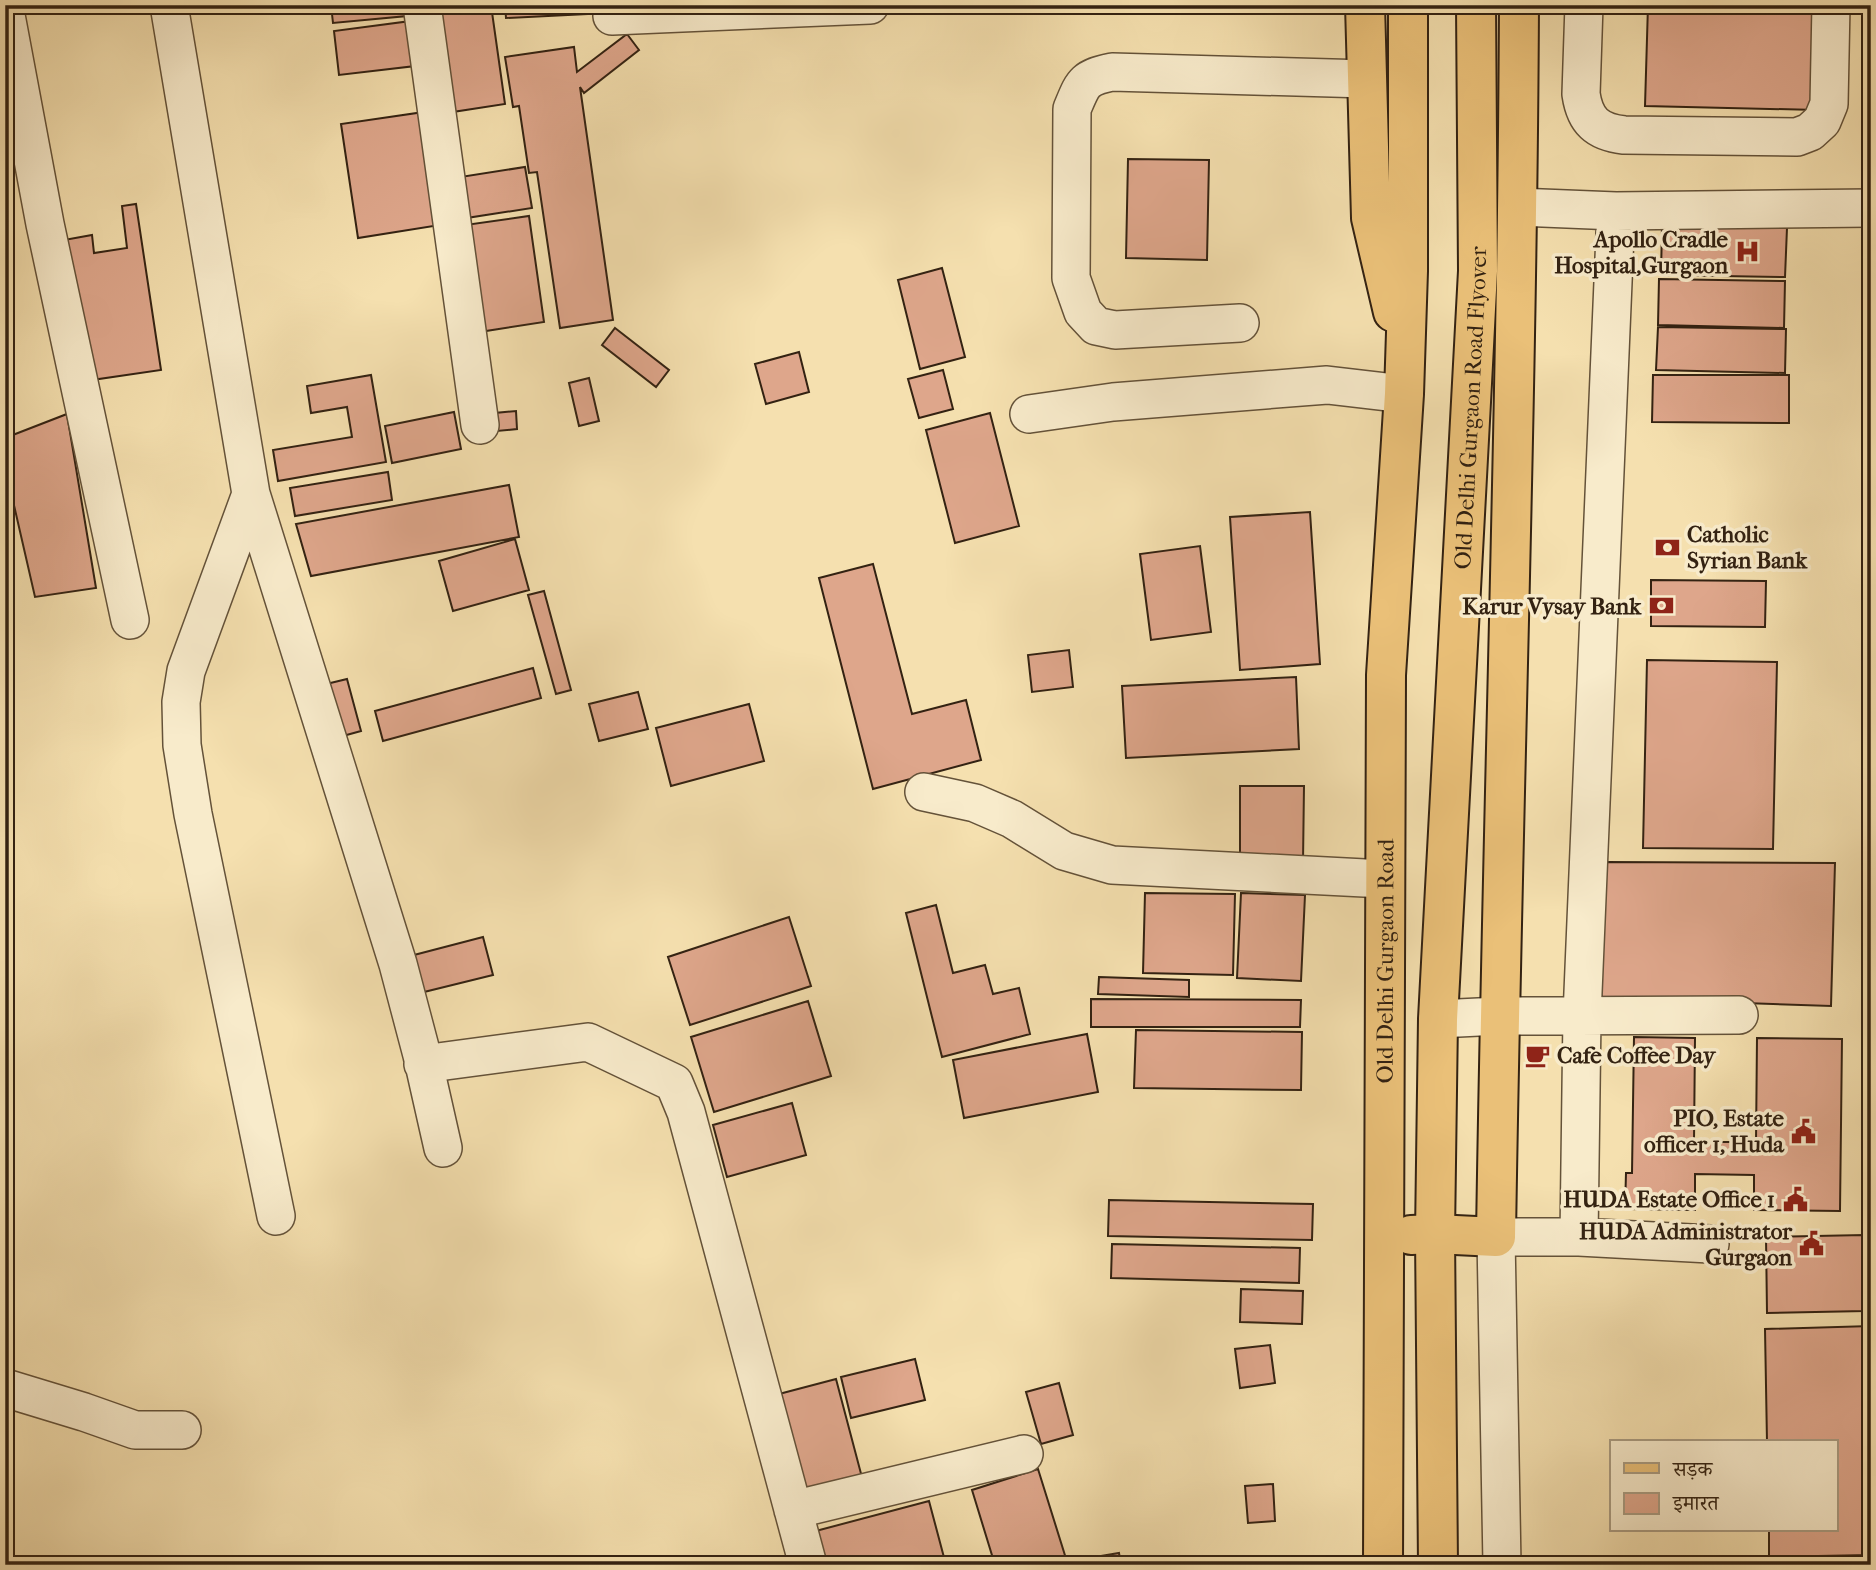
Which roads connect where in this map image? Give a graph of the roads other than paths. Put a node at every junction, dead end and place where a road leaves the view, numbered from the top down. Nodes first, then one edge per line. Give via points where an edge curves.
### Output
1 (169, 5) edge
2 (422, 5) edge
3 (870, 5) edge
4 (1365, 5) edge
5 (1409, 5) edge
6 (1476, 5) edge
7 (1519, 5) edge
8 (1584, 5) edge
9 (1831, 5) edge
10 (5, 10) edge
11 (612, 16) dead end
12 (1367, 79) junction
13 (1518, 207) junction
14 (1871, 208) edge
15 (1616, 211) junction
16 (1240, 323) dead end
17 (1404, 376) junction
18 (1029, 414) dead end
19 (480, 425) dead end
20 (251, 494) junction
21 (130, 620) dead end
22 (924, 792) dead end
23 (1384, 879) junction
24 (1739, 1015) dead end
25 (1499, 1016) junction
26 (1582, 1017) junction
27 (1438, 1019) junction
28 (423, 1064) junction
29 (443, 1148) dead end
30 (276, 1216) dead end
31 (1435, 1234) junction
32 (1383, 1237) junction
33 (1496, 1237) junction
34 (1579, 1237) junction
35 (1710, 1244) dead end
36 (5, 1388) edge
37 (182, 1430) dead end
38 (1024, 1454) dead end
39 (793, 1510) junction
40 (808, 1565) edge
41 (1382, 1565) edge
42 (1438, 1565) edge
43 (1502, 1565) edge

1 - 20 street
2 - 19 street
3 - 11 street
4 - 12 main road
5 - 17 main road
6 - 27 main road, Old Delhi Gurgaon Road Flyover via 1478,271
7 - 13 main road
8 - 9 street via 1581,94 1588,118 1609,133 1709,150 1797,136 1822,121 1829,104
10 - 21 street via 45,224
12 - 16 street via 1112,72 1095,75 1082,85 1072,109 1070,278 1083,312 1096,326 1115,330
12 - 17 main road via 1371,218
13 - 15 street
13 - 25 main road
14 - 15 street
15 - 26 street
17 - 18 street
17 - 23 main road, Old Delhi Gurgaon Road via 1386,675
20 - 28 street via 398,964
20 - 30 street via 186,671 181,745
22 - 23 street via 975,803 1064,851 1112,866
23 - 32 main road, Old Delhi Gurgaon Road
24 - 26 street
25 - 26 street
25 - 27 street
25 - 33 main road
26 - 34 street
27 - 31 main road
28 - 29 street
28 - 39 street via 588,1042 674,1083 687,1112
31 - 32 main road
31 - 33 main road
31 - 42 main road
32 - 41 main road, Old Delhi Gurgaon Road
33 - 34 street
33 - 43 street
34 - 35 street
36 - 37 street via 135,1430
38 - 39 street
39 - 40 street

